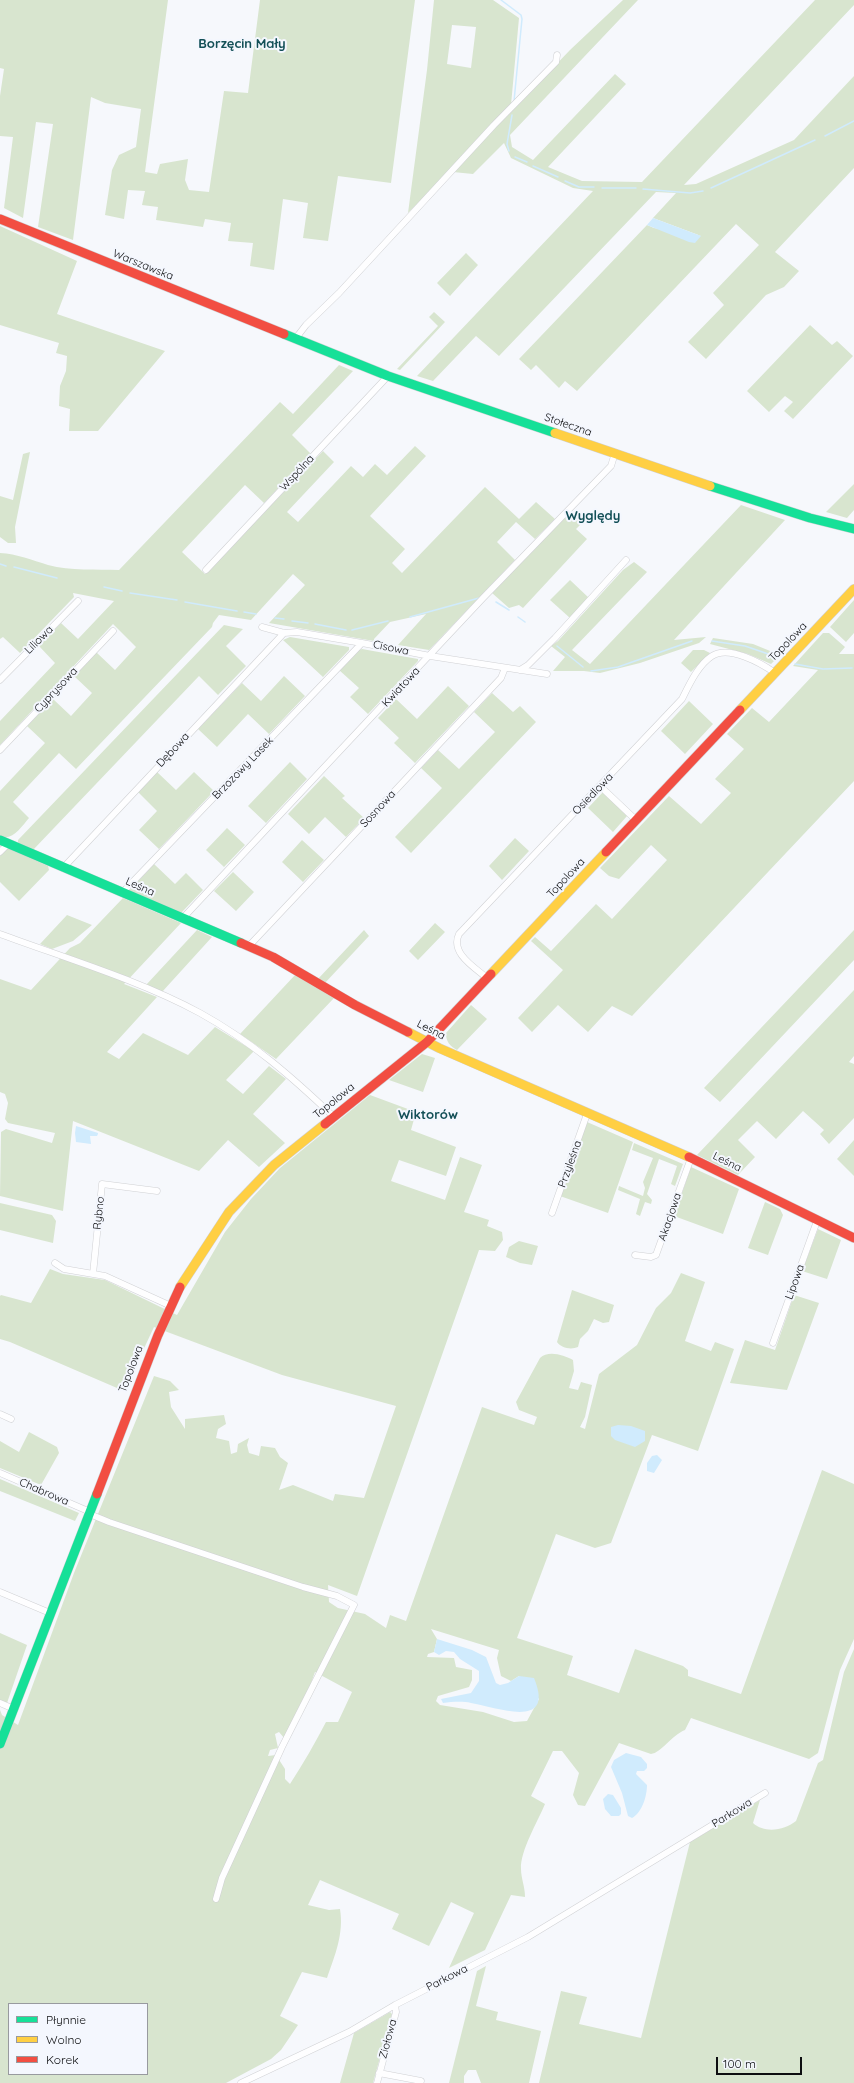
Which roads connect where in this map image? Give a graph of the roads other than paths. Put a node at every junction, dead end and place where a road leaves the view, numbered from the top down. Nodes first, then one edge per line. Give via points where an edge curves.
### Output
1 (557, 55) dead end
2 (0, 219) edge
3 (279, 331) joint
4 (296, 338) junction
5 (388, 376) junction
6 (615, 453) junction
7 (854, 529) edge
8 (626, 560) dead end
9 (206, 570) dead end
10 (854, 589) edge
11 (78, 601) dead end
12 (262, 628) dead end
13 (113, 631) dead end
14 (284, 633) junction
15 (362, 643) junction
16 (430, 656) junction
17 (505, 668) junction
18 (520, 670) junction
19 (775, 673) junction
20 (547, 674) dead end
21 (0, 680) edge
22 (0, 750) edge
23 (600, 786) junction
24 (637, 821) junction
25 (4, 842) edge
26 (0, 852) edge
27 (63, 868) junction
28 (122, 893) junction
29 (182, 919) junction
30 (0, 934) edge
31 (248, 947) junction
32 (487, 978) junction
33 (427, 1042) junction
34 (587, 1114) junction
35 (334, 1117) junction
36 (691, 1158) junction
37 (157, 1191) dead end
38 (552, 1213) dead end
39 (817, 1221) junction
40 (854, 1238) edge
41 (635, 1255) dead end
42 (55, 1263) dead end
43 (93, 1274) junction
44 (171, 1306) junction
45 (773, 1343) dead end
46 (0, 1414) edge
47 (11, 1419) dead end
48 (0, 1473) edge
49 (88, 1511) junction
50 (0, 1592) edge
51 (50, 1613) junction
52 (0, 1703) edge
53 (14, 1709) junction
54 (0, 1744) edge
55 (765, 1793) dead end
56 (216, 1899) dead end
57 (395, 2005) junction
58 (379, 2073) junction
59 (421, 2081) dead end
60 (241, 2083) edge
61 (377, 2083) edge

1 - 4 street via 556,62
2 - 3 street, Warszawska
3 - 4 street, Stołeczna
4 - 5 street, Stołeczna
5 - 6 street, Stołeczna
5 - 9 street, Wspólna
6 - 7 street, Stołeczna via 784,511
6 - 16 street, Kwiatowa via 610,466
8 - 18 street via 556,638
10 - 19 street, Topolowa
11 - 21 street, Liliowa
12 - 14 street, Cisowa
13 - 22 street, Cyprysowa
14 - 15 street, Cisowa via 297,632
14 - 27 street, Dębowa
15 - 16 street, Cisowa
15 - 28 street, Brzozowy Lasek
16 - 17 street, Cisowa
16 - 29 street, Kwiatowa
17 - 18 street, Cisowa
17 - 31 street, Sosnowa via 501,678
18 - 20 street, Cisowa
19 - 23 street, Osiedlowa via 758,661 737,654 713,655 692,681 682,699
19 - 24 street, Topolowa
23 - 24 street
23 - 32 street, Osiedlowa via 459,934 456,940 458,951
24 - 32 street, Topolowa
25 - 26 street
25 - 27 street, Leśna
27 - 28 street, Leśna
28 - 29 street, Leśna
29 - 31 street, Leśna
30 - 35 street via 144,988 200,1013 275,1062
31 - 33 street, Leśna via 274,957 355,1005
32 - 33 street, Topolowa
33 - 34 street, Leśna
33 - 35 street, Topolowa
34 - 36 street, Leśna
34 - 38 street, Przyleśna
35 - 44 street, Topolowa via 274,1165 229,1212
36 - 39 street, Leśna
36 - 41 street, Akacjowa via 656,1255
37 - 43 street, Rybno via 102,1184
39 - 40 street, Leśna
39 - 45 street, Lipowa
42 - 43 street via 64,1269
43 - 44 street via 105,1276
44 - 49 street, Topolowa
46 - 47 street
48 - 49 street, Chabrowa
49 - 51 street, Topolowa
49 - 56 street, Chabrowa via 109,1522 303,1587 338,1596 354,1605 282,1747 222,1878
50 - 51 street
51 - 53 street, Topolowa
52 - 53 street
53 - 54 street, Topolowa
55 - 57 street, Parkowa via 528,1937
57 - 58 street, Ziołowa via 396,2012
57 - 60 street, Parkowa via 349,2032
58 - 59 street, Ziołowa
58 - 61 street, Ziołowa

